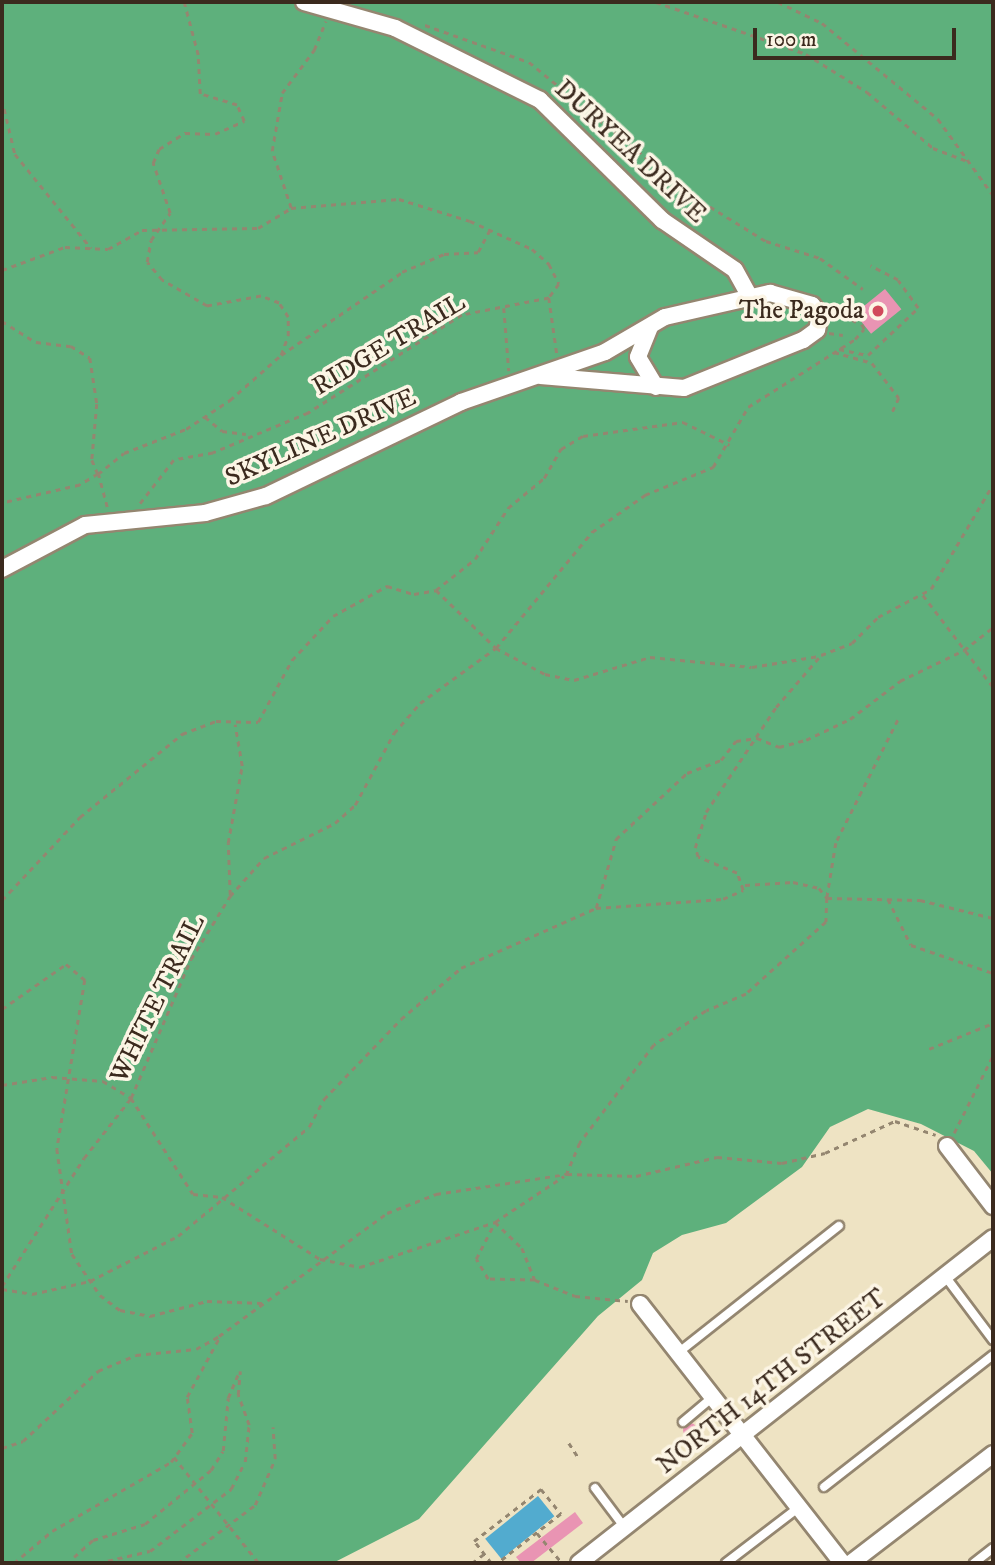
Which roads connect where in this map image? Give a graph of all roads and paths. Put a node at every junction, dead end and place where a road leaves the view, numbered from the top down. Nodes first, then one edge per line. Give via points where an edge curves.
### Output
1 (184, 2) edge
2 (304, 2) edge
3 (656, 2) edge
4 (778, 2) edge
5 (330, 10) junction
6 (422, 24) dead end
7 (2, 99) edge
8 (969, 162) junction
9 (993, 195) edge
10 (291, 208) junction
11 (160, 229) junction
12 (489, 231) junction
13 (91, 248) junction
14 (870, 266) dead end
15 (2, 270) edge
16 (863, 289) dead end
17 (750, 297) junction
18 (549, 298) junction
19 (504, 308) junction
20 (844, 315) dead end
21 (2, 321) edge
22 (654, 322) junction
23 (839, 349) junction
24 (834, 352) junction
25 (281, 355) junction
26 (559, 369) junction
27 (541, 376) junction
28 (511, 385) junction
29 (656, 387) junction
30 (892, 413) dead end
31 (205, 417) junction
32 (247, 435) junction
33 (730, 445) junction
34 (98, 474) junction
35 (993, 484) edge
36 (2, 503) edge
37 (129, 518) junction
38 (107, 520) junction
39 (2, 569) edge
40 (436, 590) junction
41 (923, 595) junction
42 (993, 626) edge
43 (496, 648) junction
44 (964, 650) junction
45 (821, 655) junction
46 (993, 687) edge
47 (898, 720) dead end
48 (235, 726) junction
49 (757, 738) junction
50 (745, 885) junction
51 (230, 896) junction
52 (827, 898) junction
53 (888, 899) junction
54 (2, 900) edge
55 (596, 908) junction
56 (993, 918) edge
57 (993, 973) edge
58 (2, 1009) edge
59 (993, 1023) edge
60 (929, 1049) dead end
61 (993, 1055) edge
62 (70, 1078) junction
63 (2, 1085) edge
64 (131, 1098) junction
65 (947, 1146) junction
66 (567, 1174) junction
67 (64, 1188) junction
68 (222, 1197) junction
69 (993, 1206) edge
70 (495, 1222) junction
71 (839, 1226) dead end
72 (993, 1238) edge
73 (320, 1259) junction
74 (945, 1276) junction
75 (536, 1280) junction
76 (90, 1281) junction
77 (2, 1288) edge
78 (263, 1303) junction
79 (640, 1304) joint
80 (219, 1336) junction
81 (993, 1340) edge
82 (678, 1353) junction
83 (993, 1355) edge
84 (713, 1397) junction
85 (683, 1422) dead end
86 (273, 1426) dead end
87 (744, 1436) junction
88 (569, 1443) dead end
89 (2, 1448) edge
90 (993, 1454) edge
91 (578, 1457) dead end
92 (174, 1458) junction
93 (194, 1482) junction
94 (824, 1487) dead end
95 (595, 1488) dead end
96 (212, 1504) junction
97 (798, 1508) junction
98 (229, 1525) junction
99 (625, 1528) junction
100 (537, 1533) junction
101 (993, 1548) edge
102 (484, 1554) junction
103 (74, 1557) dead end
104 (14, 1563) edge
105 (98, 1563) edge
106 (178, 1563) edge
107 (259, 1563) edge
108 (472, 1563) edge
109 (491, 1563) edge
110 (498, 1563) edge
111 (562, 1563) edge
112 (579, 1563) edge
113 (726, 1563) edge
114 (842, 1563) edge
115 (851, 1563) edge
116 (974, 1563) edge

1 - 11 path via 198,55 200,94 237,105 244,121 215,134 185,133 159,149 153,163 170,213
2 - 5 street, DURYEA DRIVE
3 - 8 path via 806,54 867,92 933,148
4 - 8 path via 837,34 938,120
5 - 10 path via 314,50 282,93 272,151
5 - 17 street, DURYEA DRIVE via 395,28 540,100 662,220 735,270
6 - 16 path via 529,62 693,195 766,241 820,258
7 - 13 path via 15,154
8 - 9 path
10 - 11 path via 258,228
10 - 12 path via 399,199
11 - 13 path via 142,230 108,249
11 - 25 path via 147,251 153,274 207,306 261,296 279,303 288,317
12 - 18 path via 532,249 549,264 559,284
12 - 25 path via 478,252 444,254 402,272
13 - 15 path via 65,247
14 - 23 path via 898,280 918,308 867,355
17 - 22 street, SKYLINE DRIVE
17 - 29 street, SKYLINE DRIVE via 784,294 812,305 821,321 803,340 734,371 684,387
18 - 19 path, RIDGE TRAIL
18 - 26 path
19 - 28 path
19 - 32 path, RIDGE TRAIL via 462,315 308,413
20 - 23 path, WHITE TRAIL via 864,329
21 - 34 path via 36,342 71,346 90,358 97,404 92,460
22 - 26 street, SKYLINE DRIVE
22 - 29 street via 638,357
23 - 24 path, WHITE TRAIL
24 - 30 path via 872,363 899,398
24 - 33 path, WHITE TRAIL via 748,407
25 - 31 path
26 - 27 street, SKYLINE DRIVE
27 - 28 street, SKYLINE DRIVE
27 - 29 street, SKYLINE DRIVE
28 - 37 street, SKYLINE DRIVE via 248,502 205,513
31 - 32 path via 222,431
31 - 34 path via 124,453
32 - 37 path, RIDGE TRAIL via 213,453 174,460
33 - 40 path via 683,422 583,436 561,449 544,478 508,508 475,559
33 - 43 path, WHITE TRAIL via 713,467 645,495 592,532
34 - 36 path via 80,485
34 - 38 path
35 - 41 path via 954,556
37 - 38 street, SKYLINE DRIVE
38 - 39 street, SKYLINE DRIVE via 44,541
40 - 43 path
40 - 48 path via 414,594 387,586 351,601 292,660 258,722
41 - 44 path
41 - 45 path via 878,617 862,634
42 - 44 path
43 - 45 path via 545,674 574,680 650,657 752,667
43 - 51 path, WHITE TRAIL via 420,703 394,733 355,805 335,823 264,858
44 - 46 path
44 - 49 path via 900,681 850,719 806,740 779,747
45 - 49 path
47 - 52 path via 836,843
48 - 51 path via 242,766 228,843
48 - 54 path via 216,721 182,734 80,817
49 - 50 path via 706,812 695,848 704,865 737,873
49 - 55 path via 736,741 721,760 687,773 616,839
50 - 52 path via 807,883
50 - 55 path via 723,899
51 - 64 path, WHITE TRAIL via 191,959
52 - 53 path
52 - 66 path via 829,912 822,929 764,981 654,1045 580,1143
53 - 56 path via 920,900
53 - 57 path via 911,945
55 - 68 path via 446,979 324,1100 309,1127
58 - 62 path via 51,971 66,964 78,968 85,980
59 - 60 path
61 - 65 path
62 - 63 path
62 - 64 path via 103,1081
62 - 67 path via 57,1149
64 - 67 path, WHITE TRAIL
64 - 68 path via 193,1194
65 - 66 path via 925,1129 895,1121 825,1153 782,1163 717,1157 636,1176
65 - 69 street
66 - 70 path
66 - 73 path via 436,1194 387,1213
67 - 76 path via 72,1254
67 - 77 path, WHITE TRAIL
68 - 73 path
68 - 76 path via 178,1236
70 - 73 path via 360,1267
70 - 75 path via 522,1248
70 - 75 path via 476,1259 488,1279
71 - 82 lane
72 - 74 street, NORTH 14TH STREET
73 - 78 path
74 - 81 lane
74 - 87 street, NORTH 14TH STREET
75 - 79 path via 575,1297
76 - 77 path via 32,1294
76 - 78 path via 120,1310 150,1316 207,1301
78 - 80 path
79 - 82 street
80 - 89 path via 195,1349 136,1355 98,1371 23,1441
80 - 92 path via 206,1369 192,1382 192,1433
82 - 84 street
83 - 94 lane
84 - 85 lane
84 - 87 street
86 - 98 path via 275,1459 255,1505
87 - 97 street
87 - 99 street, NORTH 14TH STREET
88 - 91 path
90 - 115 street
92 - 93 path
92 - 104 path via 145,1481 52,1531
93 - 96 path
93 - 96 path via 223,1451 228,1398 240,1371 238,1395 249,1425 245,1462 231,1489
93 - 103 path via 145,1524 93,1540
95 - 99 lane
96 - 98 path
96 - 105 path via 150,1551
97 - 113 lane
97 - 114 street
98 - 106 path
98 - 107 path
99 - 112 street, NORTH 14TH STREET
100 - 102 path via 561,1514 541,1489 474,1541
100 - 110 path
100 - 111 path
101 - 116 lane
102 - 108 path
102 - 109 path

